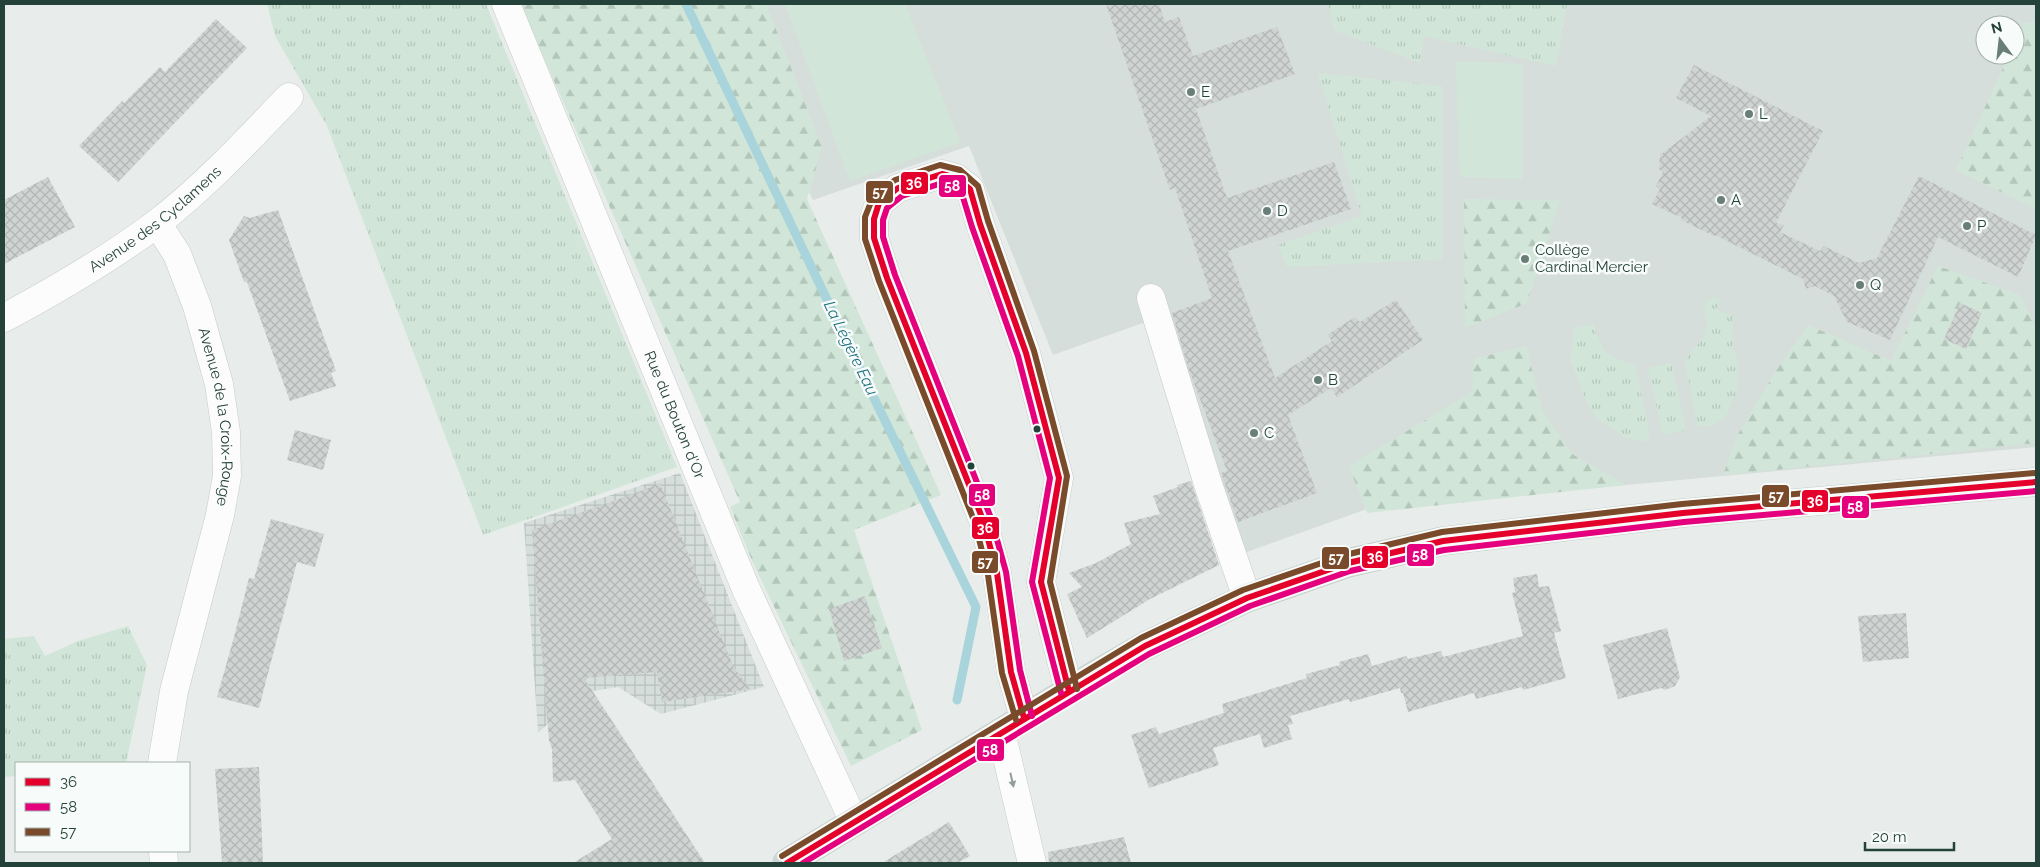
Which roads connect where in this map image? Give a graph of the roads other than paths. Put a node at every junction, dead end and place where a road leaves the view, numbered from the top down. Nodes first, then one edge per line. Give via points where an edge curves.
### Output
1 (506, 4) edge
2 (288, 97) dead end
3 (158, 223) junction
4 (1151, 298) dead end
5 (4, 318) edge
6 (2036, 482) edge
7 (1247, 598) junction
8 (1068, 690) junction
9 (1024, 718) junction
10 (1001, 732) junction
11 (162, 762) edge
12 (854, 822) junction
13 (787, 863) edge
14 (1032, 863) edge

1 - 12 street, Rue du Bouton d'Or via 746,589
2 - 3 street, Avenue des Cyclamens via 226,162
3 - 5 street, Avenue des Cyclamens via 66,284
3 - 11 street, Avenue de la Croix-Rouge via 177,254 197,306 219,384 226,432 227,476 174,691
4 - 7 street
6 - 7 main road via 1683,513 1443,541 1348,563
7 - 8 main road via 1145,646
8 - 9 main road
8 - 9 street via 1041,582 1058,478 1026,353 970,189 956,178 942,174 922,179 898,188 879,203 874,218 874,238 886,278 983,520 996,573 1011,672
9 - 10 main road
10 - 12 main road
10 -> 14 street
12 - 13 main road

